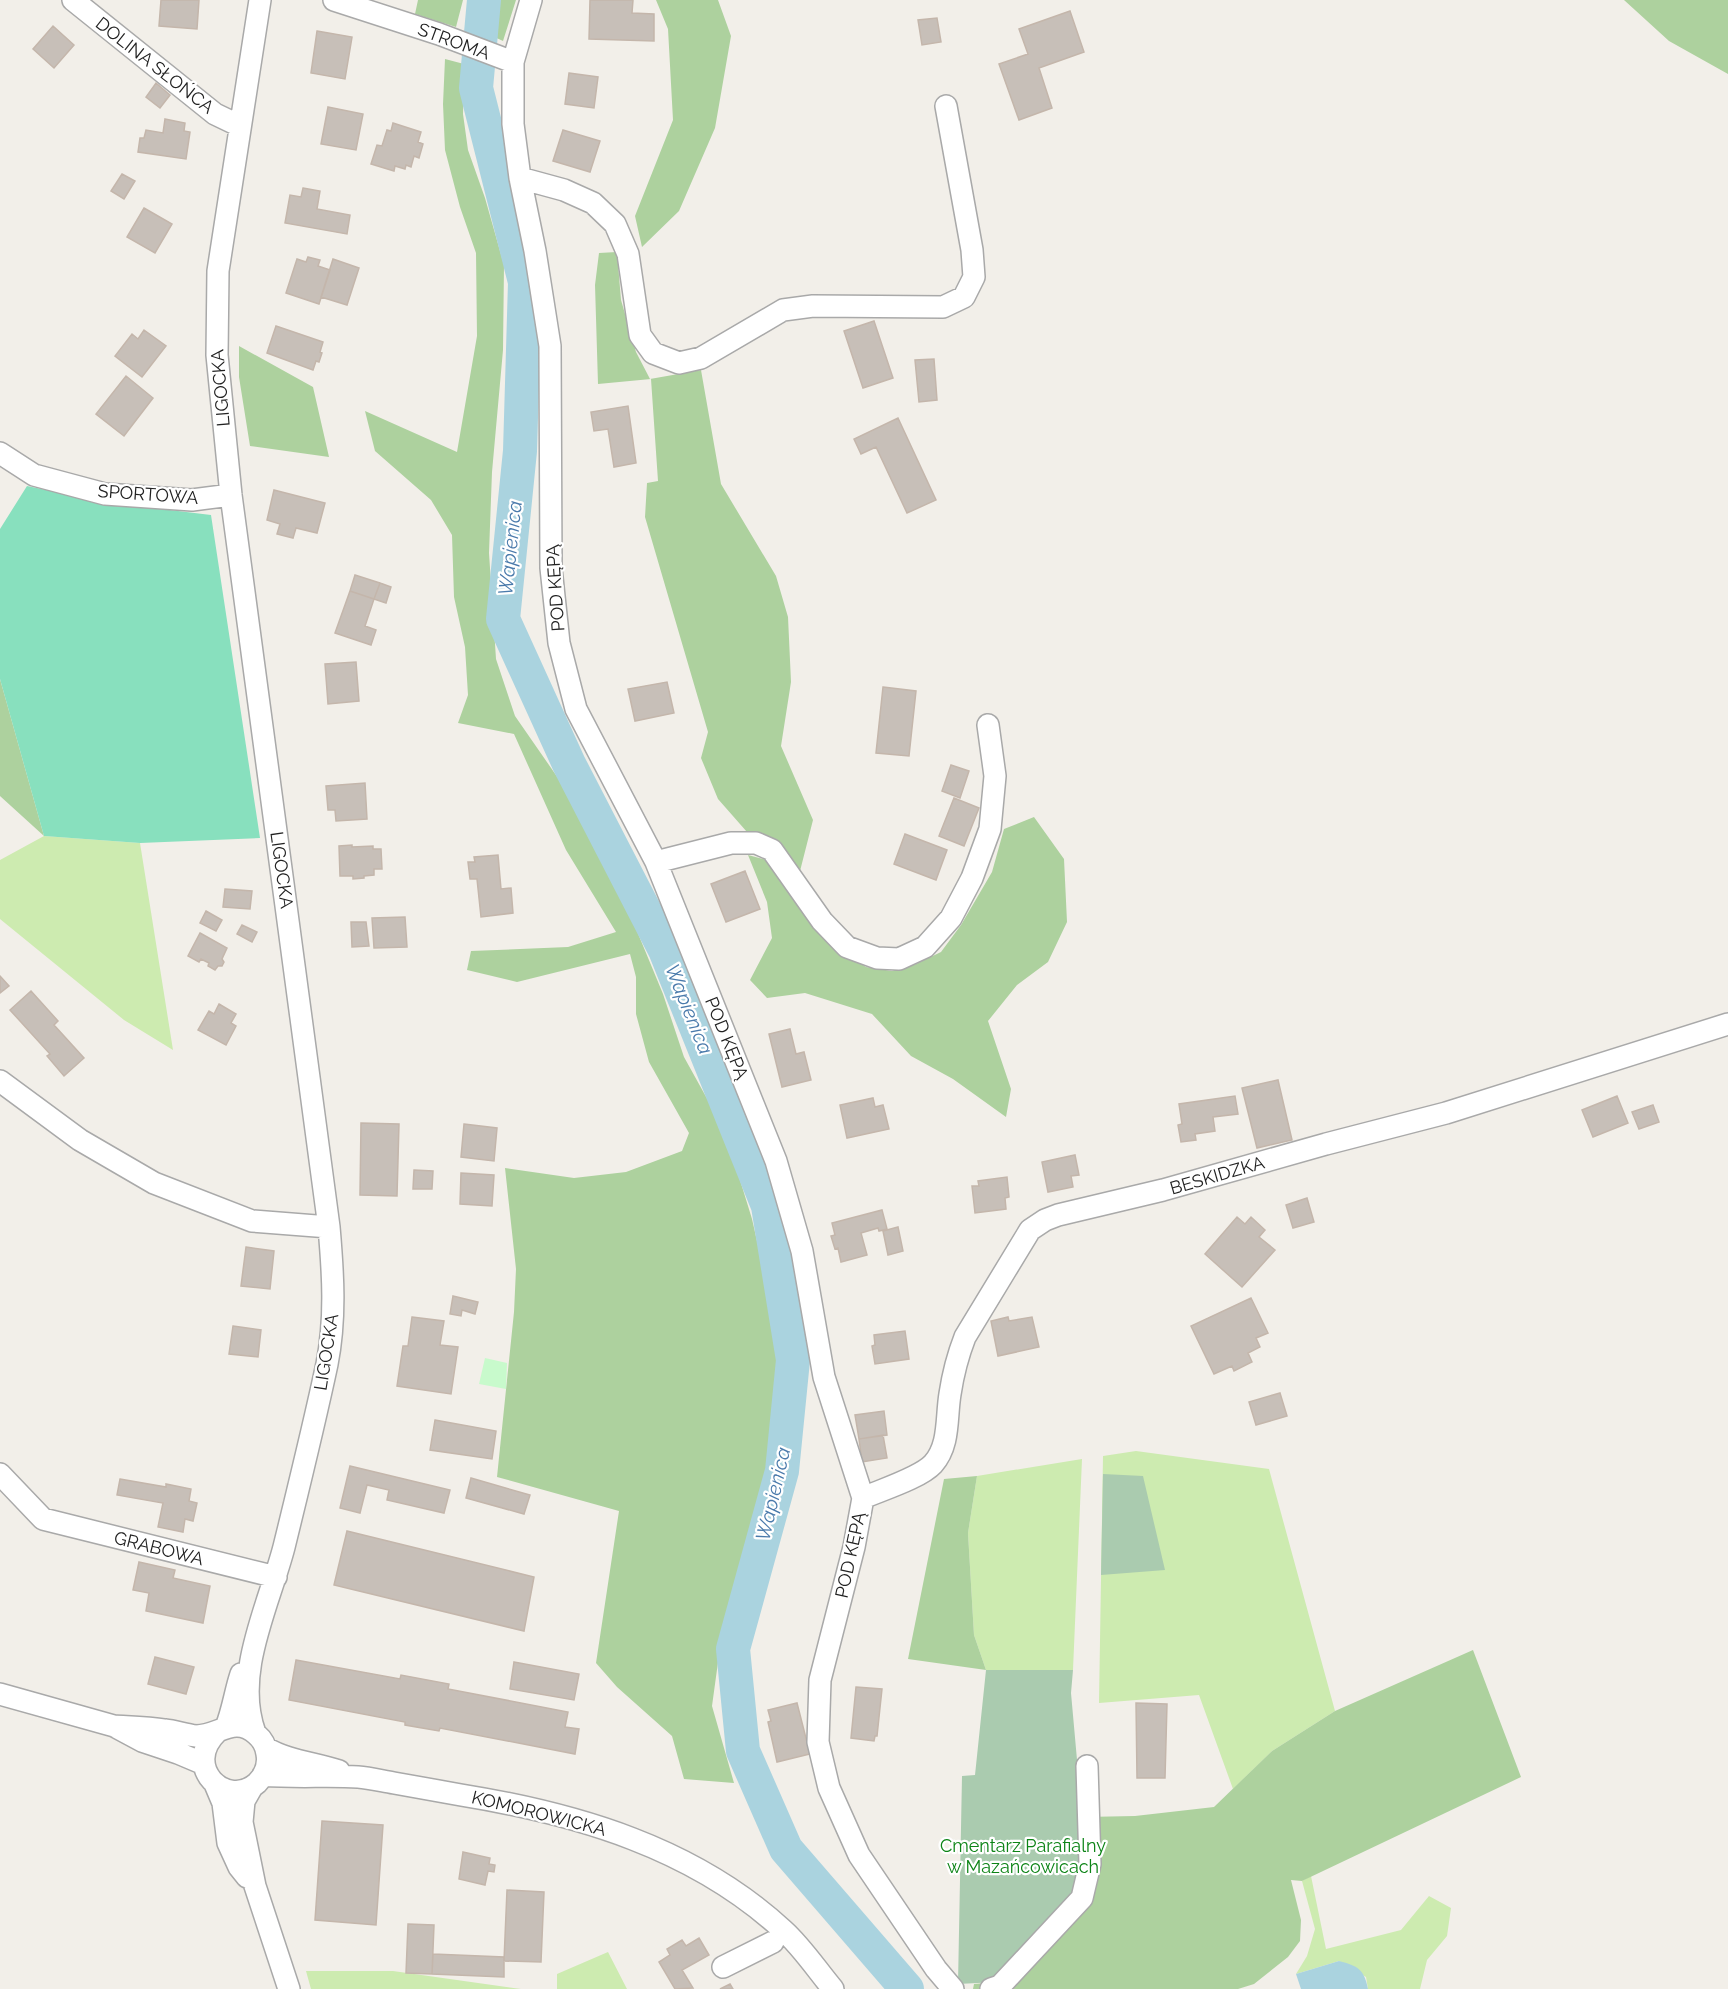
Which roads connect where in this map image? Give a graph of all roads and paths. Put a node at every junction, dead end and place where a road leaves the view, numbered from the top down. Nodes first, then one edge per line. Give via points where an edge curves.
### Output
1 (73, 0) edge
2 (260, 0) edge
3 (334, 0) edge
4 (531, 0) edge
5 (513, 62) junction
6 (946, 106) dead end
7 (240, 126) junction
8 (520, 178) junction
9 (0, 453) edge
10 (231, 495) junction
11 (988, 724) dead end
12 (656, 862) junction
13 (1728, 1024) edge
14 (0, 1081) edge
15 (329, 1227) junction
16 (0, 1474) edge
17 (863, 1498) junction
18 (276, 1577) junction
19 (251, 1655) junction
20 (0, 1694) edge
21 (114, 1726) junction
22 (221, 1729) junction
23 (260, 1740) junction
24 (204, 1764) junction
25 (1087, 1766) dead end
26 (360, 1777) junction
27 (257, 1781) junction
28 (215, 1784) junction
29 (255, 1886) junction
30 (773, 1942) dead end
31 (723, 1967) dead end
32 (290, 1989) edge
33 (833, 1989) edge
34 (953, 1989) edge
35 (991, 1989) edge

1 - 7 street, DOLINA SŁOŃCA via 215,114
2 - 7 street, LIGOCKA
3 - 5 street, STROMA
4 - 5 street, STROMA
5 - 8 street, POD KĘPĄ via 513,124
6 - 8 street via 972,250 974,277 964,297 943,307 783,309 701,357 679,363 653,354 640,335 628,254 615,224 593,203 564,189
7 - 10 street, LIGOCKA via 216,311 220,398
8 - 12 street, POD KĘPĄ via 550,346 550,568 559,643 576,709
9 - 10 street, SPORTOWA via 34,475 105,494 192,500
10 - 15 street, LIGOCKA
11 - 12 street via 995,777 990,829 972,878 951,918 925,947 899,959 877,958 847,947 822,921 772,850 756,843 731,843
12 - 17 street, POD KĘPĄ via 776,1161 802,1251 824,1377
13 - 17 street, BESKIDZKA via 1446,1113 1045,1220 1030,1230 965,1336 958,1354 944,1443 932,1466
14 - 15 street via 80,1140 154,1183 252,1221
15 - 18 street, LIGOCKA via 334,1275 327,1362
16 - 18 street, GRABOWA via 43,1519
17 - 34 street, POD KĘPĄ via 820,1680 818,1742 829,1788 859,1855
18 - 19 street, LIGOCKA
19 - 22 street via 241,1675 231,1715
19 - 23 street, LIGOCKA via 249,1716
20 - 21 street
21 - 22 street via 197,1736
21 - 24 street
22 - 23 street via 246,1728
22 - 24 street via 204,1748
23 - 26 street via 280,1756
23 - 27 street via 267,1767
24 - 28 street
25 - 35 street via 1090,1864 1082,1898 1000,1986
26 - 27 street, KOMOROWICKA
26 - 33 street, KOMOROWICKA via 557,1814 625,1835 677,1857 725,1885 785,1931
27 - 28 street via 234,1791
27 - 29 street via 244,1801 242,1822
28 - 29 street via 223,1803 228,1843 239,1867
29 - 32 street
30 - 31 street

